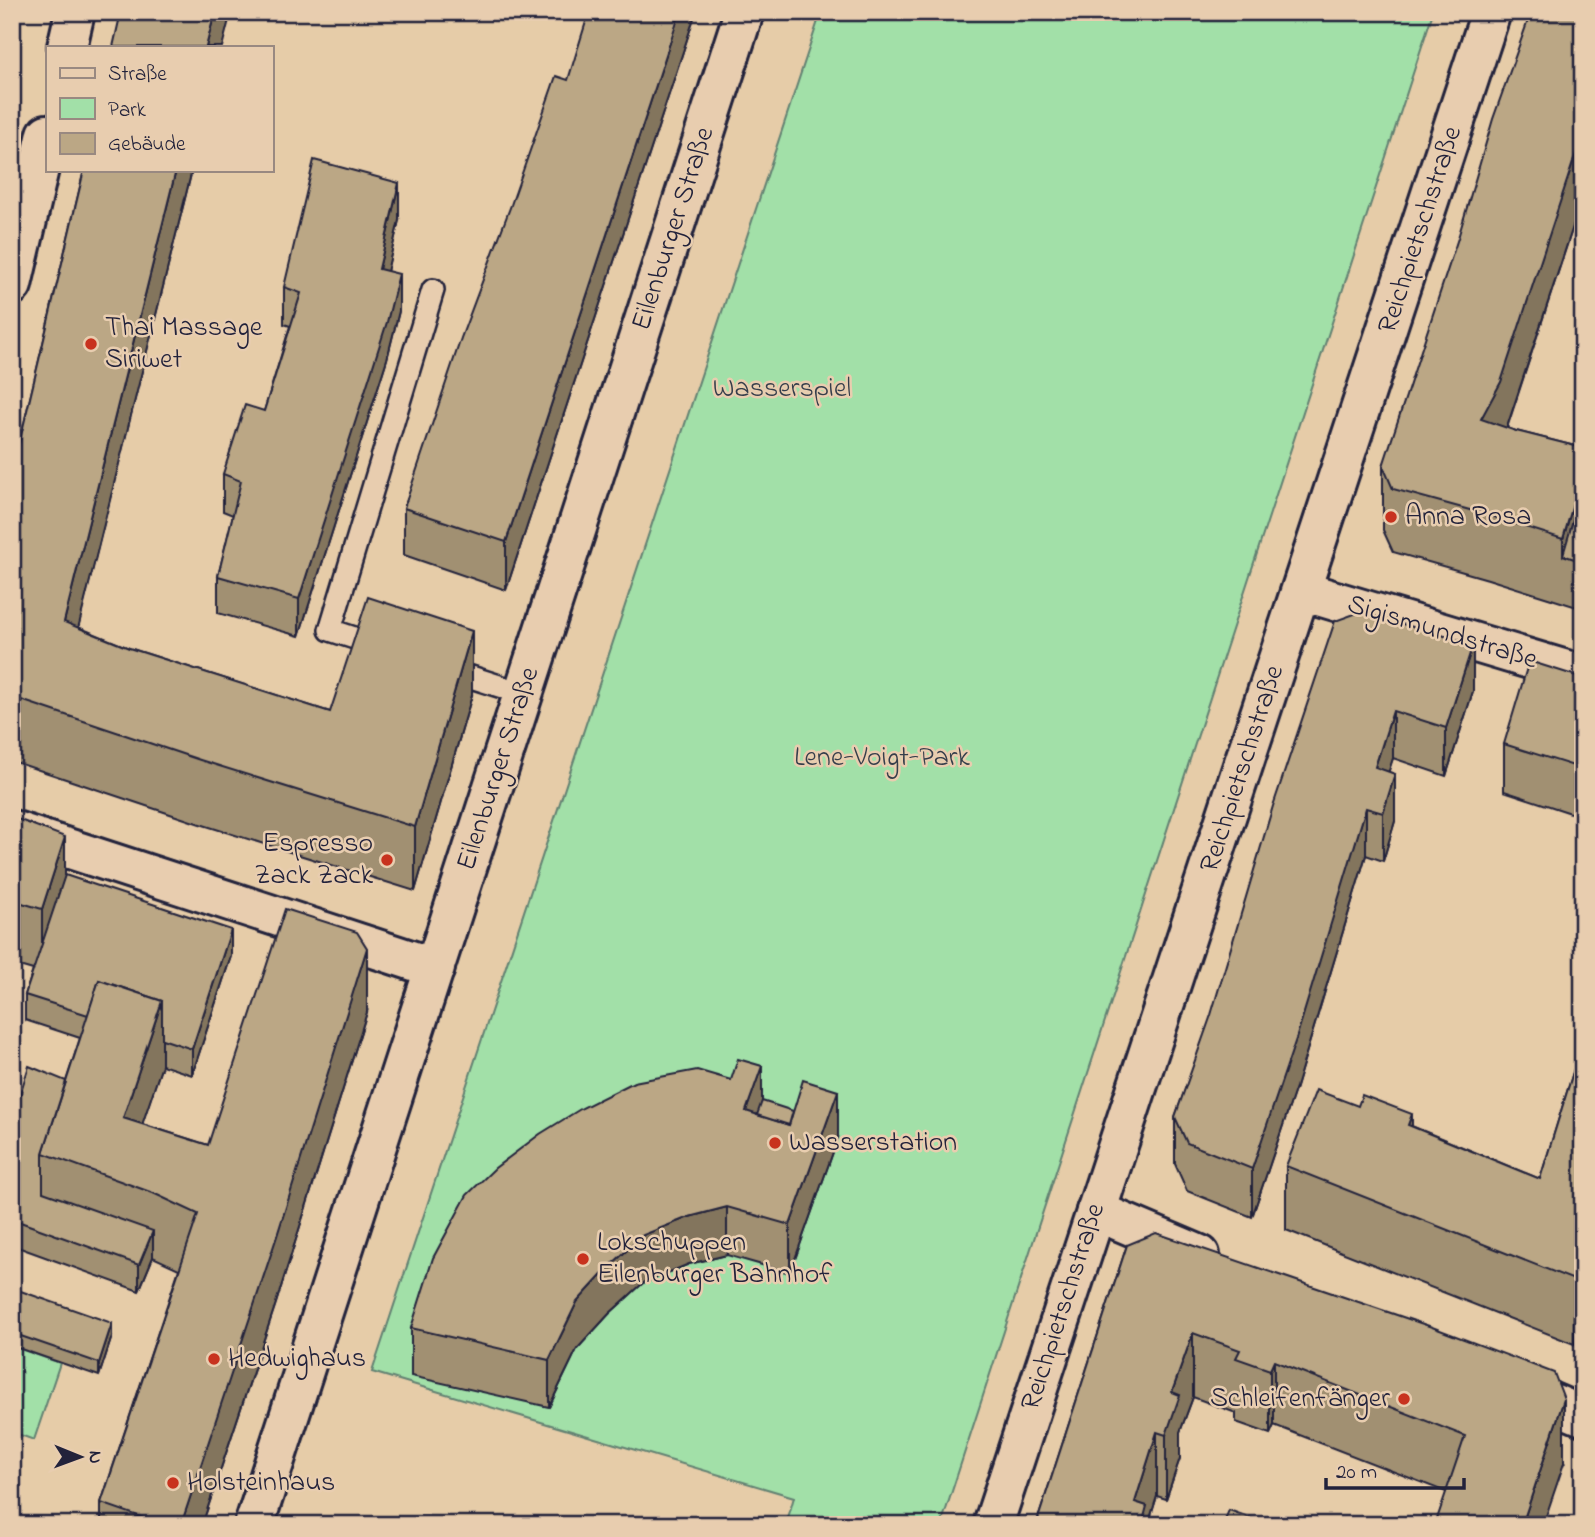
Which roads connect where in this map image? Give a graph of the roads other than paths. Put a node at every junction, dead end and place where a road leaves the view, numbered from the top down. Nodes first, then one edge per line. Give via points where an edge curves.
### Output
1 (75, 12) edge
2 (744, 12) edge
3 (1491, 12) edge
4 (67, 46) edge
5 (46, 138) edge
6 (12, 285) edge
7 (433, 289) dead end
8 (1302, 591) junction
9 (396, 652) edge
10 (422, 661) edge
11 (1583, 675) edge
12 (524, 694) junction
13 (12, 830) edge
14 (435, 968) junction
15 (1096, 1211) junction
16 (1236, 1270) edge
17 (1491, 1378) edge
18 (1583, 1416) edge
19 (254, 1525) edge
20 (993, 1525) edge

1 - 4 street
2 - 12 street, Eilenburger Straße
3 - 8 street, Reichpietschstraße
5 - 6 street
7 - 9 lane via 330,630
8 - 11 street, Sigismundstraße
8 - 15 street, Reichpietschstraße
10 - 12 lane
12 - 14 street, Eilenburger Straße
13 - 14 street
14 - 19 street, Eilenburger Straße
15 - 16 street
15 - 20 street, Reichpietschstraße
17 - 18 street

